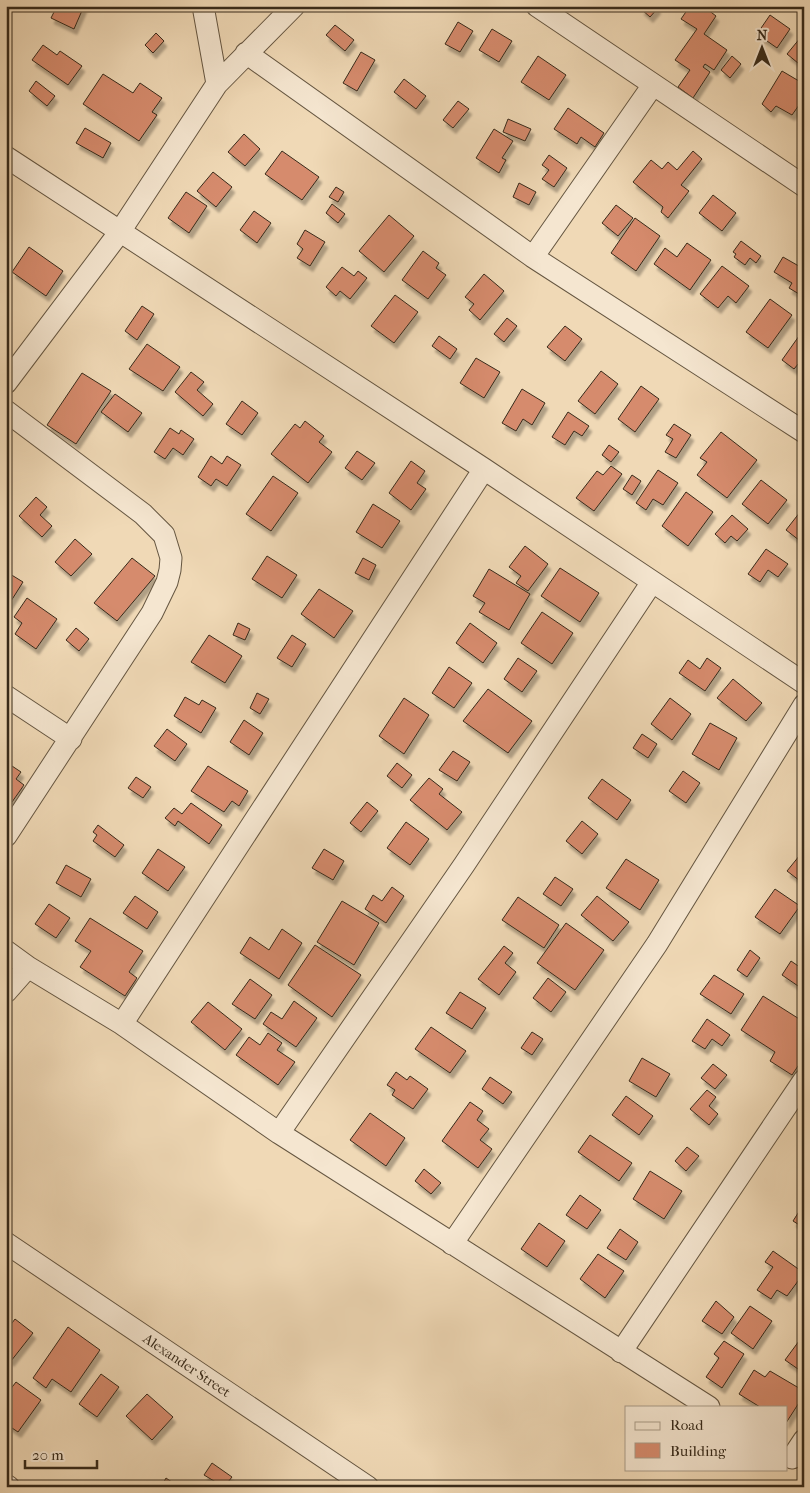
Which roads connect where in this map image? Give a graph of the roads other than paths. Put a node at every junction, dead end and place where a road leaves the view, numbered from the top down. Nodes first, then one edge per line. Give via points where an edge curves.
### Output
1 (203, 6) edge
2 (294, 6) edge
3 (537, 6) edge
4 (246, 53) junction
5 (217, 84) junction
6 (653, 85) junction
7 (6, 157) edge
8 (804, 186) edge
9 (119, 233) junction
10 (533, 257) junction
11 (6, 382) edge
12 (6, 410) edge
13 (804, 432) edge
14 (484, 468) junction
15 (652, 582) junction
16 (804, 683) edge
17 (6, 696) edge
18 (804, 705) edge
19 (71, 739) junction
20 (6, 836) edge
21 (6, 951) edge
22 (28, 967) junction
23 (6, 992) edge
24 (122, 1024) junction
25 (804, 1080) edge
26 (280, 1133) junction
27 (6, 1243) edge
28 (452, 1244) junction
29 (621, 1352) junction
30 (707, 1406) edge
31 (804, 1440) edge
32 (794, 1460) edge
33 (368, 1487) edge

1 - 5 street
2 - 4 street
3 - 6 street
4 - 5 street
4 - 10 street
5 - 9 street
6 - 8 street
6 - 10 street
7 - 9 street
9 - 11 street
9 - 14 street
10 - 13 street
12 - 19 street via 143,514 164,535 169,546 171,558 167,582 152,613
14 - 15 street
14 - 24 street
15 - 16 street
15 - 26 street via 464,865
17 - 19 street
18 - 28 street via 657,944
19 - 20 street
21 - 22 street
22 - 23 street
22 - 24 street
24 - 26 street
25 - 29 street
26 - 28 street
27 - 33 street, Alexander Street
28 - 29 street
29 - 30 street
31 - 32 street

